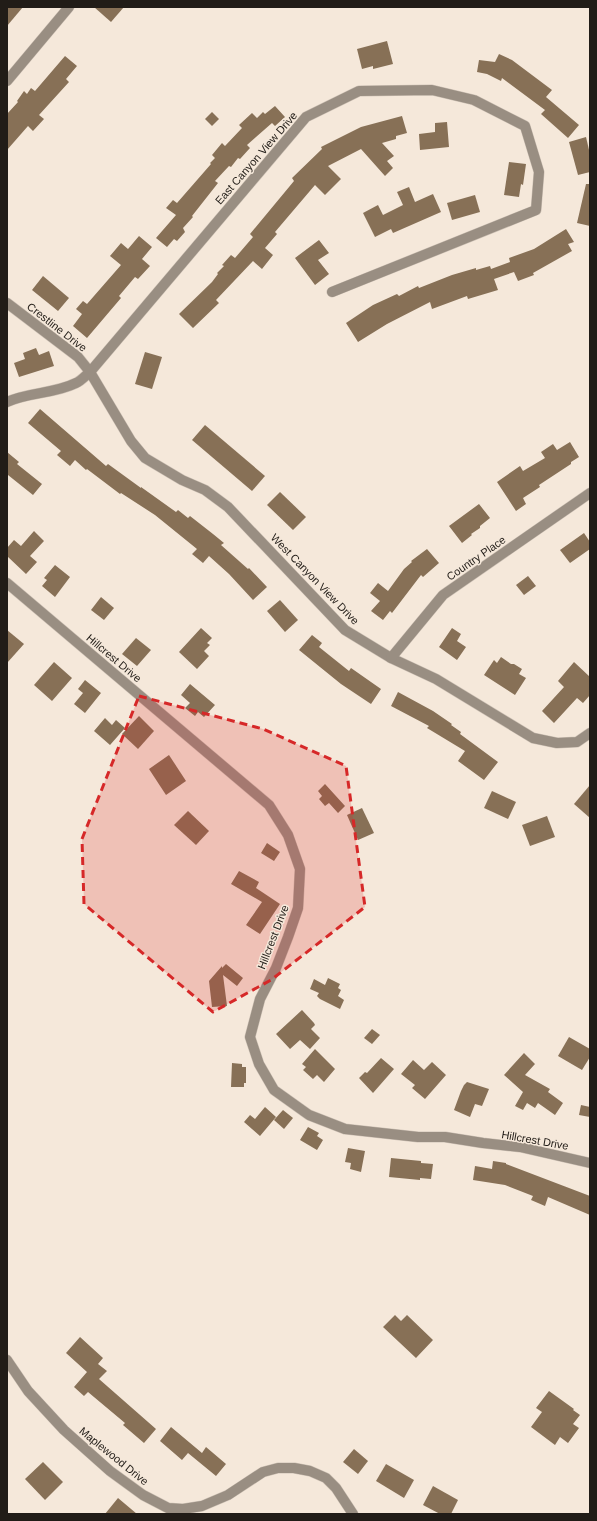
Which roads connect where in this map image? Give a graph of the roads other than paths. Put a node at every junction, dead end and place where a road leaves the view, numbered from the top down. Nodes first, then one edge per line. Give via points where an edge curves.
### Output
1 (69, 7) edge
2 (7, 81) edge
3 (332, 292) dead end
4 (7, 303) edge
5 (90, 372) junction
6 (7, 402) edge
7 (590, 493) edge
8 (7, 583) edge
9 (390, 658) junction
10 (590, 733) edge
11 (590, 1163) edge
12 (7, 1360) edge
13 (353, 1514) edge

1 - 2 street
3 - 5 street, East Canyon View Drive via 536,210 539,172 525,126 474,100 432,90 359,91 306,117
4 - 5 street, Crestline Drive via 66,346
5 - 6 street, East Canyon View Drive via 78,383 57,391
5 - 9 street, West Canyon View Drive via 131,441 145,458 204,490 228,507 345,630
7 - 9 street, Country Place via 443,595
8 - 11 street, Hillcrest Drive via 269,806 288,835 300,868 298,908 276,968 260,1000 250,1037 259,1064 274,1090 309,1115 345,1129 520,1147
9 - 10 street, West Canyon View Drive via 436,679 533,738 557,743 577,742
12 - 13 street, Maplewood Drive via 28,1391 64,1430 110,1471 143,1495 168,1508 202,1506 228,1495 263,1472 278,1468 294,1468 326,1478

